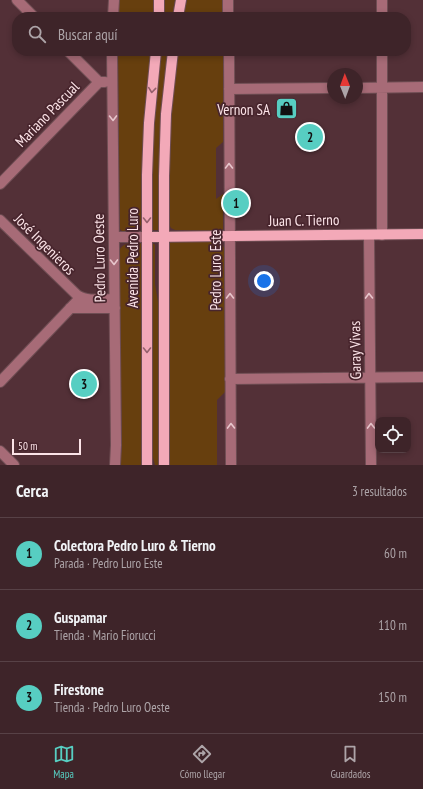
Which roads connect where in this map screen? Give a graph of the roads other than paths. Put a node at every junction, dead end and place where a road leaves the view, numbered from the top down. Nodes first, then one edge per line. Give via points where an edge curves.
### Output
1 (17, 0) edge
2 (114, 0) edge
3 (159, 0) edge
4 (181, 0) edge
5 (228, 0) edge
6 (382, 0) edge
7 (29, 12) edge
8 (113, 12) edge
9 (159, 12) edge
10 (179, 12) edge
11 (228, 12) edge
12 (382, 12) edge
13 (73, 56) edge
14 (112, 56) edge
15 (156, 56) edge
16 (172, 56) edge
17 (228, 56) edge
18 (382, 56) edge
19 (112, 81) junction
20 (99, 82) junction
21 (382, 87) junction
22 (423, 87) edge
23 (327, 88) edge
24 (363, 88) edge
25 (229, 89) junction
26 (0, 184) edge
27 (0, 220) edge
28 (423, 234) edge
29 (369, 235) junction
30 (382, 235) junction
31 (229, 236) junction
32 (114, 237) junction
33 (147, 237) junction
34 (164, 237) junction
35 (80, 298) junction
36 (115, 303) junction
37 (70, 308) junction
38 (370, 377) junction
39 (423, 377) edge
40 (230, 379) junction
41 (0, 382) edge
42 (0, 451) edge
43 (114, 463) edge
44 (14, 465) edge
45 (147, 465) edge
46 (164, 465) edge
47 (231, 465) edge
48 (371, 465) edge

1 - 7 street
2 - 8 street
3 - 9 main road
4 - 10 main road
5 - 11 street
6 - 12 street
13 - 20 street
14 - 19 street, Pedro Luro Oeste
15 -> 33 main road, Avenida Pedro Luro via 149,130
16 - 34 main road via 166,114
17 - 25 street, Pedro Luro Este
18 - 21 street
19 - 20 street
19 -> 32 street, Pedro Luro Oeste
20 - 26 street, Mariano Pascual
21 - 22 street
21 - 24 street
21 - 30 street
23 - 25 street
31 -> 25 street, Pedro Luro Este
27 - 35 street, José Ingenieros
28 - 30 main road, Juan C. Tierno
29 - 30 main road, Juan C. Tierno
29 - 31 main road, Juan C. Tierno
38 -> 29 street, Garay Vivas
31 - 34 main road, Juan C. Tierno
40 -> 31 street, Pedro Luro Este
32 - 33 street, Juan C. Tierno
32 -> 36 street, Pedro Luro Oeste
33 - 34 main road, Juan C. Tierno
33 -> 45 main road, Avenida Pedro Luro
34 - 46 main road
35 - 36 street
35 - 37 street
36 - 37 street
36 - 43 street, Pedro Luro Oeste
37 - 41 street
38 - 39 street
38 - 40 street
48 -> 38 street, Garay Vivas
47 -> 40 street, Pedro Luro Este
42 - 44 street

